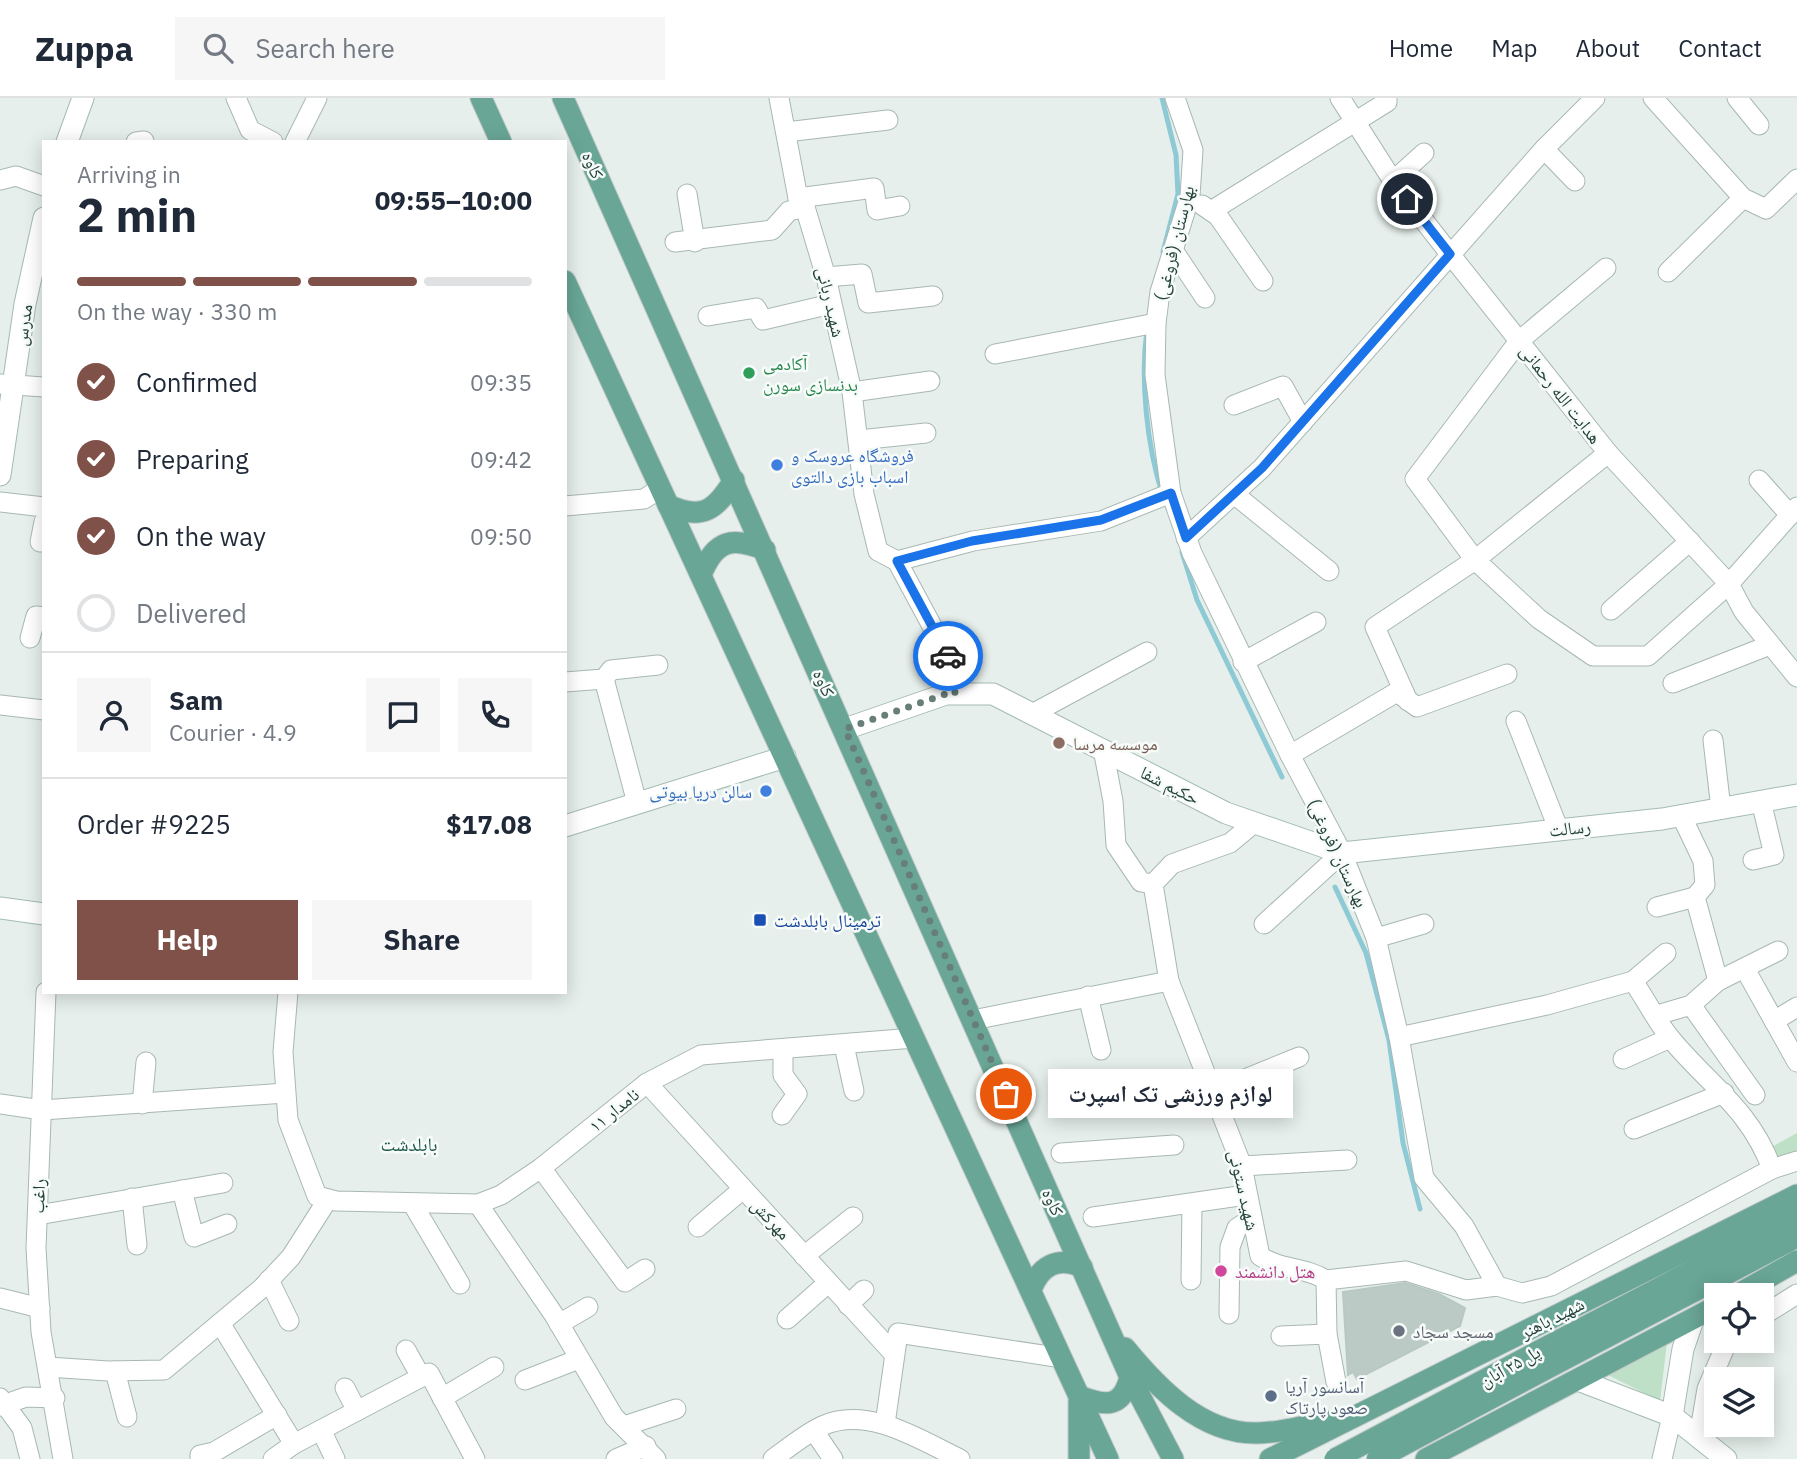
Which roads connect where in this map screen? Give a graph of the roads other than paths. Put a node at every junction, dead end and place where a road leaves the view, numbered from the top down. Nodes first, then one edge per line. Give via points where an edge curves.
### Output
1 (83, 98) edge
2 (236, 98) edge
3 (317, 98) edge
4 (481, 98) edge
5 (564, 98) edge
6 (779, 98) edge
7 (1175, 98) edge
8 (1340, 98) edge
9 (1387, 98) edge
10 (1653, 98) edge
11 (1737, 98) edge
12 (1585, 101) edge
13 (888, 120) dead end
14 (1355, 121) junction
15 (1759, 125) dead end
16 (786, 132) junction
17 (68, 140) edge
18 (269, 140) edge
19 (296, 140) edge
20 (500, 140) edge
21 (1544, 149) junction
22 (1423, 153) dead end
23 (1797, 179) edge
24 (0, 180) edge
25 (1393, 181) junction
26 (1575, 181) dead end
27 (42, 185) edge
28 (687, 194) dead end
29 (1190, 196) junction
30 (1743, 198) junction
31 (802, 203) junction
32 (900, 206) dead end
33 (1211, 211) junction
34 (42, 237) edge
35 (675, 242) dead end
36 (695, 242) junction
37 (1175, 253) junction
38 (1450, 254) junction
39 (1606, 268) dead end
40 (1668, 272) dead end
41 (826, 277) junction
42 (1263, 281) dead end
43 (567, 285) edge
44 (36, 294) edge
45 (933, 296) dead end
46 (1205, 298) dead end
47 (831, 304) junction
48 (708, 316) dead end
49 (1148, 324) junction
50 (1519, 341) junction
51 (995, 354) dead end
52 (930, 381) dead end
53 (7, 385) edge
54 (42, 387) edge
55 (852, 392) junction
56 (1234, 405) dead end
57 (1303, 422) junction
58 (926, 433) dead end
59 (859, 440) junction
60 (1608, 453) junction
61 (0, 475) edge
62 (734, 480) junction
63 (1759, 480) dead end
64 (1234, 494) junction
65 (1166, 495) junction
66 (665, 496) junction
67 (0, 502) edge
68 (567, 505) edge
69 (42, 507) edge
70 (1794, 511) edge
71 (1186, 538) junction
72 (1690, 541) junction
73 (765, 550) junction
74 (1475, 560) junction
75 (897, 561) junction
76 (1329, 572) dead end
77 (701, 575) junction
78 (1729, 584) junction
79 (1611, 610) dead end
80 (42, 617) edge
81 (1316, 622) dead end
82 (30, 638) dead end
83 (1770, 645) junction
84 (1147, 652) dead end
85 (1243, 662) junction
86 (658, 665) dead end
87 (1795, 672) edge
88 (1507, 674) dead end
89 (604, 679) junction
90 (567, 682) edge
91 (1674, 684) dead end
92 (955, 694) junction
93 (1408, 701) junction
94 (0, 705) edge
95 (42, 710) edge
96 (1032, 714) junction
97 (1516, 721) dead end
98 (845, 729) junction
99 (1713, 740) dead end
100 (1103, 750) junction
101 (1290, 755) junction
102 (785, 757) junction
103 (1797, 794) edge
104 (1761, 801) junction
105 (637, 803) junction
106 (1721, 809) junction
107 (1681, 815) junction
108 (1253, 824) junction
109 (567, 825) edge
110 (1558, 828) junction
111 (1342, 853) junction
112 (1753, 860) dead end
113 (1153, 884) junction
114 (1695, 897) junction
115 (1657, 906) dead end
116 (0, 908) edge
117 (42, 914) edge
118 (1264, 924) dead end
119 (1424, 924) dead end
120 (1376, 938) junction
121 (1778, 951) dead end
122 (1667, 953) dead end
123 (1745, 969) junction
124 (1169, 981) junction
125 (1633, 981) junction
126 (1718, 981) junction
127 (46, 994) edge
128 (288, 994) edge
129 (1088, 996) junction
130 (1691, 1004) junction
131 (1797, 1007) edge
132 (1657, 1015) junction
133 (973, 1020) junction
134 (1774, 1021) junction
135 (1399, 1037) junction
136 (914, 1038) junction
137 (1670, 1038) junction
138 (844, 1045) junction
139 (1101, 1050) dead end
140 (783, 1051) junction
141 (1299, 1058) dead end
142 (1623, 1059) dead end
143 (146, 1062) dead end
144 (1797, 1062) edge
145 (647, 1083) junction
146 (853, 1091) dead end
147 (1213, 1092) junction
148 (285, 1093) junction
149 (1724, 1093) junction
150 (1755, 1095) dead end
151 (0, 1104) edge
152 (142, 1104) junction
153 (42, 1110) junction
154 (782, 1115) dead end
155 (1634, 1129) dead end
156 (1174, 1145) dead end
157 (1061, 1153) dead end
158 (1348, 1160) dead end
159 (1797, 1161) edge
160 (1242, 1166) junction
161 (541, 1168) junction
162 (1772, 1169) junction
163 (223, 1183) dead end
164 (743, 1189) junction
165 (182, 1190) junction
166 (1246, 1195) junction
167 (1797, 1195) edge
168 (132, 1198) junction
169 (327, 1199) junction
170 (412, 1203) junction
171 (478, 1204) junction
172 (1192, 1204) junction
173 (38, 1215) junction
174 (1797, 1216) edge
175 (853, 1217) dead end
176 (1093, 1217) dead end
177 (1251, 1219) junction
178 (227, 1224) dead end
179 (698, 1227) dead end
180 (1797, 1237) edge
181 (137, 1245) dead end
182 (804, 1256) junction
183 (1797, 1261) edge
184 (1082, 1266) junction
185 (645, 1269) dead end
186 (269, 1280) junction
187 (1191, 1280) dead end
188 (1326, 1280) junction
189 (828, 1283) junction
190 (1758, 1283) edge
191 (460, 1284) dead end
192 (1497, 1286) junction
193 (864, 1290) dead end
194 (1031, 1290) junction
195 (1797, 1294) edge
196 (0, 1298) edge
197 (848, 1305) junction
198 (587, 1307) dead end
199 (40, 1308) junction
200 (1774, 1308) edge
201 (1229, 1314) dead end
202 (1704, 1314) edge
203 (787, 1319) dead end
204 (1693, 1320) junction
205 (289, 1321) dead end
206 (220, 1323) junction
207 (559, 1324) junction
208 (1108, 1327) junction
209 (1327, 1334) junction
210 (1280, 1336) dead end
211 (406, 1350) dead end
212 (1722, 1353) edge
213 (894, 1354) junction
214 (1062, 1358) junction
215 (579, 1359) junction
216 (48, 1367) junction
217 (494, 1367) dead end
218 (115, 1371) junction
219 (425, 1375) junction
220 (1130, 1377) junction
221 (525, 1380) dead end
222 (1578, 1380) junction
223 (1336, 1382) dead end
224 (1422, 1384) junction
225 (345, 1388) dead end
226 (1079, 1396) junction
227 (55, 1398) junction
228 (442, 1398) junction
229 (2, 1403) edge
230 (676, 1409) dead end
231 (357, 1411) junction
232 (277, 1415) junction
233 (1672, 1416) junction
234 (127, 1418) dead end
235 (1347, 1419) junction
236 (885, 1424) junction
237 (624, 1426) junction
238 (320, 1430) junction
239 (814, 1431) junction
240 (1699, 1436) junction
241 (1465, 1439) junction
242 (294, 1444) junction
243 (651, 1453) edge
244 (30, 1459) edge
245 (63, 1459) edge
246 (200, 1459) edge
247 (273, 1459) edge
248 (335, 1459) edge
249 (475, 1459) edge
250 (616, 1459) edge
251 (773, 1459) edge
252 (833, 1459) edge
253 (960, 1459) edge
254 (1079, 1459) edge
255 (1108, 1459) edge
256 (1173, 1459) edge
257 (1270, 1459) edge
258 (1335, 1459) edge
259 (1377, 1459) edge
260 (1430, 1459) edge
261 (1661, 1459) edge
262 (1714, 1459) edge
263 (1726, 1459) edge

1 - 17 street
2 - 18 street via 250,130
3 - 19 street
4 - 20 main road
5 - 62 main road, کاوه
6 - 16 street, شهید ربانی
7 - 29 street, بهارستان (فروغی) via 1193,150
8 - 14 street, هدایت الله رحمانی
9 - 14 street
10 - 30 street
11 - 15 street
12 - 21 street
13 - 16 street
14 - 25 street, هدایت الله رحمانی
14 - 33 street
16 - 31 street, شهید ربانی
21 - 26 street
21 - 38 street
22 - 25 street
23 - 30 street via 1766,209
24 - 27 street via 16,176
25 - 38 street, هدایت الله رحمانی
28 - 36 street
29 - 33 street
29 - 37 street, بهارستان (فروغی)
30 - 40 street
31 - 32 street via 874,188 877,210
31 - 36 street via 772,230
31 - 41 street, شهید ربانی
33 - 42 street
34 - 44 street, مدرس
35 - 36 street
37 - 46 street
37 - 49 street, بهارستان (فروغی)
38 - 50 street, هدایت الله رحمانی
38 - 57 street
39 - 50 street
41 - 45 street via 862,274 868,303
41 - 47 street, شهید ربانی
43 - 66 main road
44 - 53 street, مدرس
47 - 48 street via 763,320 756,309
47 - 55 street, شهید ربانی
49 - 51 street
49 - 65 street, بهارستان (فروغی)
50 - 60 street, هدایت الله رحمانی
50 - 74 street via 1415,478
52 - 55 street
53 - 54 street
53 - 61 street, مدرس
55 - 59 street, شهید ربانی
56 - 57 street via 1283,386
57 - 64 street
58 - 59 street
59 - 75 street, شهید ربانی via 864,494 878,551
60 - 72 street, هدایت الله رحمانی
60 - 74 street
62 - 66 main road via 722,499 697,513 685,513
62 - 73 main road, کاوه
63 - 70 street
64 - 71 street
64 - 76 street
65 - 71 street, بهارستان (فروغی)
65 - 75 street via 1101,520 972,541
66 - 68 street via 644,499 596,494
66 - 77 main road
67 - 69 street
70 - 78 street
71 - 85 street, بهارستان (فروغی)
72 - 78 street, هدایت الله رحمانی
72 - 79 street
73 - 77 main road via 743,541 724,545 709,556
73 - 98 main road, کاوه
74 - 78 street via 1539,619 1593,656 1648,656
74 - 93 street via 1375,627
75 - 92 street, شهید ربانی via 954,667
77 - 102 main road
78 - 83 street, هدایت الله رحمانی
80 - 82 street via 36,617
81 - 85 street
83 - 87 street, هدایت الله رحمانی
83 - 91 street
84 - 96 street
85 - 101 street, بهارستان (فروغی)
86 - 89 street via 611,670
88 - 93 street via 1417,707
89 - 90 street
89 - 105 street
92 - 96 street, حکیم شفا via 993,694
92 - 98 street, حکیم شفا
93 - 101 street via 1397,692
94 - 95 street
96 - 100 street, حکیم شفا
97 - 110 street
98 - 133 main road, کاوه
99 - 106 street
100 - 108 street, حکیم شفا
100 - 113 street via 1114,801 1116,845 1140,882
101 - 111 street, بهارستان (فروغی)
102 - 105 street
102 - 136 main road
103 - 104 street, رسالت
104 - 106 street, رسالت
104 - 112 street via 1774,855
105 - 109 street
106 - 107 street, رسالت
107 - 110 street, رسالت
107 - 114 street via 1703,861 1704,885
108 - 111 street, حکیم شفا
108 - 113 street via 1230,843 1172,864
110 - 111 street, رسالت
111 - 118 street
111 - 120 street, بهارستان (فروغی)
113 - 124 street, شهید ستونی
114 - 115 street
114 - 126 street
116 - 117 street
119 - 120 street
120 - 135 street, بهارستان (فروغی)
121 - 123 street
122 - 125 street
123 - 126 street
123 - 134 street
124 - 129 street
124 - 147 street, شهید ستونی
125 - 132 street
125 - 135 street
126 - 130 street
127 - 153 street, راغب
128 - 148 street
129 - 133 street
129 - 139 street
130 - 132 street
130 - 150 street
131 - 134 street
132 - 137 street
133 - 184 main road, کاوه
134 - 144 street
135 - 192 street, بهارستان (فروغی) via 1424,1178 1464,1227
136 - 138 street, ۱۱ نامدار
136 - 194 main road
137 - 142 street
137 - 149 street
138 - 140 street, ۱۱ نامدار
138 - 146 street
140 - 145 street, ۱۱ نامدار via 701,1055
140 - 154 street via 783,1075 797,1094
141 - 147 street
143 - 152 street
145 - 161 street, ۱۱ نامدار
145 - 164 street, مهرکش
147 - 160 street, شهید ستونی
148 - 152 street
148 - 169 street via 288,1120 317,1196
149 - 155 street
149 - 162 street via 1760,1137
151 - 153 street
152 - 153 street
153 - 173 street, راغب
156 - 157 street
158 - 160 street
159 - 162 street
160 - 166 street, شهید ستونی
161 - 171 street, ۱۱ نامدار via 501,1195
161 - 185 street via 625,1282
162 - 192 street via 1551,1286 1522,1293
163 - 165 street
164 - 179 street
164 - 182 street, مهرکش
165 - 168 street
165 - 178 street via 194,1237
166 - 172 street
166 - 177 street, شهید ستونی
167 - 224 main road, شهید باهنر
168 - 173 street
168 - 181 street
169 - 170 street, ۱۱ نامدار
169 - 186 street via 291,1257
170 - 171 street, ۱۱ نامدار
170 - 191 street
171 - 207 street
172 - 176 street
172 - 187 street
173 - 199 street, راغب
174 - 258 main road, پل ۲۵ آبان, bridge
175 - 182 street
177 - 188 street, شهید ستونی via 1260,1256 1273,1265
177 - 201 street via 1237,1228 1230,1247
180 - 259 main road, پل ۲۵ آبان, bridge
182 - 189 street, مهرکش
183 - 190 main road
184 - 194 main road via 1061,1261 1050,1264
184 - 208 main road, کاوه
186 - 205 street
186 - 206 street
188 - 192 street, شهید ستونی via 1406,1271 1458,1289
188 - 209 street
189 - 197 street, مهرکش
189 - 203 street
193 - 197 street
194 - 214 main road
195 - 200 street
196 - 199 street
197 - 213 street, مهرکش
198 - 207 street
199 - 216 street, راغب
202 - 204 main road
204 - 222 main road
204 - 233 street
206 - 218 street via 164,1370
206 - 232 street
207 - 215 street
208 - 220 main road, کاوه
208 - 235 main road via 1154,1384 1216,1426 1257,1434
209 - 210 street
209 - 223 street
211 - 219 street
212 - 240 street via 1707,1389
213 - 214 street via 898,1333
213 - 236 street
214 - 226 main road
215 - 221 street
215 - 237 street
216 - 218 street
216 - 227 street, راغب
217 - 228 street
218 - 234 street
219 - 228 street
219 - 231 street
220 - 226 main road via 1119,1400 1101,1404
220 - 256 main road, کاوه
222 - 233 street
222 - 241 main road
224 - 235 main road, شهید باهنر
224 - 241 main road via 1413,1403 1417,1423 1432,1435
225 - 231 street
226 - 254 main road
226 - 255 main road
227 - 229 street via 26,1397
227 - 245 street, راغب
228 - 249 street
229 - 244 street via 22,1428
230 - 237 street
231 - 238 street
232 - 242 street
232 - 246 street
233 - 240 street
233 - 261 street
235 - 257 main road, شهید باهنر
236 - 239 street via 849,1420
236 - 253 street
237 - 243 street
238 - 242 street
238 - 248 street
239 - 251 street
239 - 252 street
240 - 262 street
240 - 263 street
241 - 260 main road
242 - 247 street
243 - 250 street

